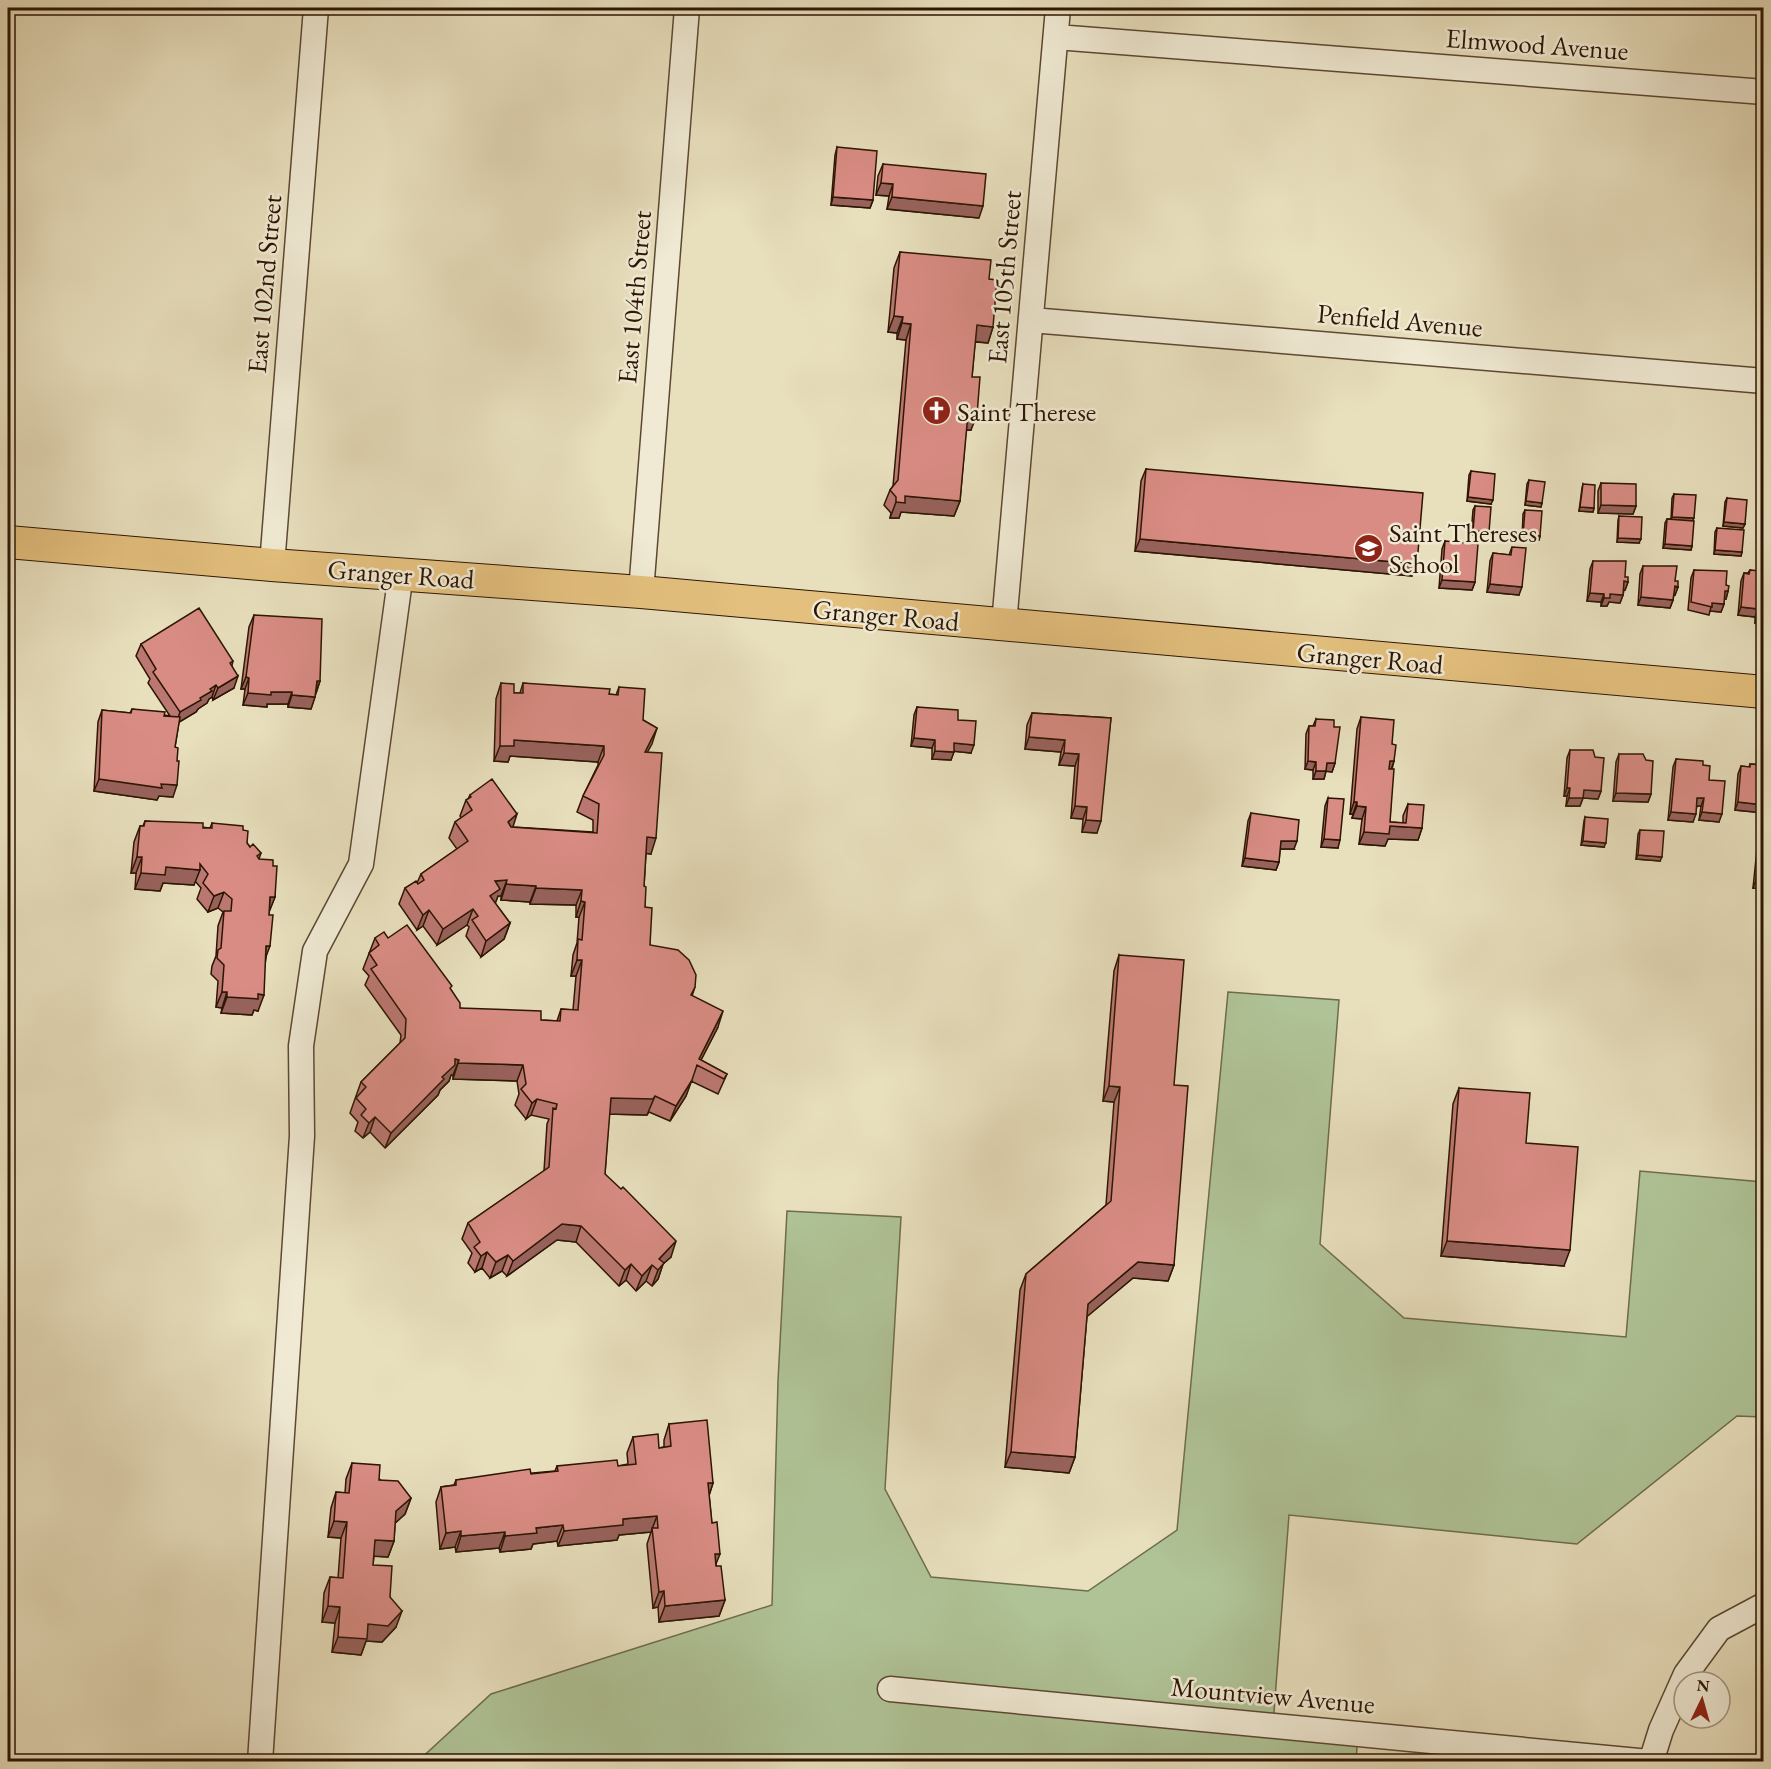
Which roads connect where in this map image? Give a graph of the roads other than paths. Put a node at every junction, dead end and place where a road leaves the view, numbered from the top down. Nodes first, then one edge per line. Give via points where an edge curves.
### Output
1 (316, 8) edge
2 (687, 8) edge
3 (1058, 8) edge
4 (1056, 37) junction
5 (1764, 92) edge
6 (1031, 320) junction
7 (1764, 381) edge
8 (8, 542) edge
9 (272, 565) junction
10 (401, 573) junction
11 (641, 592) junction
12 (1004, 624) junction
13 (1764, 692) edge
14 (1764, 1605) edge
15 (890, 1689) dead end
16 (260, 1761) edge
17 (1650, 1761) edge

1 - 9 street, East 102nd Street
2 - 11 street, East 104th Street
3 - 4 street, East 105th Street
4 - 5 street, Elmwood Avenue
4 - 6 street, East 105th Street
6 - 7 street, Penfield Avenue
6 - 12 street, East 105th Street
8 - 9 main road, Granger Road
9 - 10 main road, Granger Road
10 - 11 main road, Granger Road
10 - 16 street via 361,864 315,951 301,1046 302,1136
11 - 12 main road, Granger Road
12 - 13 main road, Granger Road
14 - 17 street, Mountview Avenue via 1719,1629 1712,1638 1686,1674
15 - 17 street, Mountview Avenue

